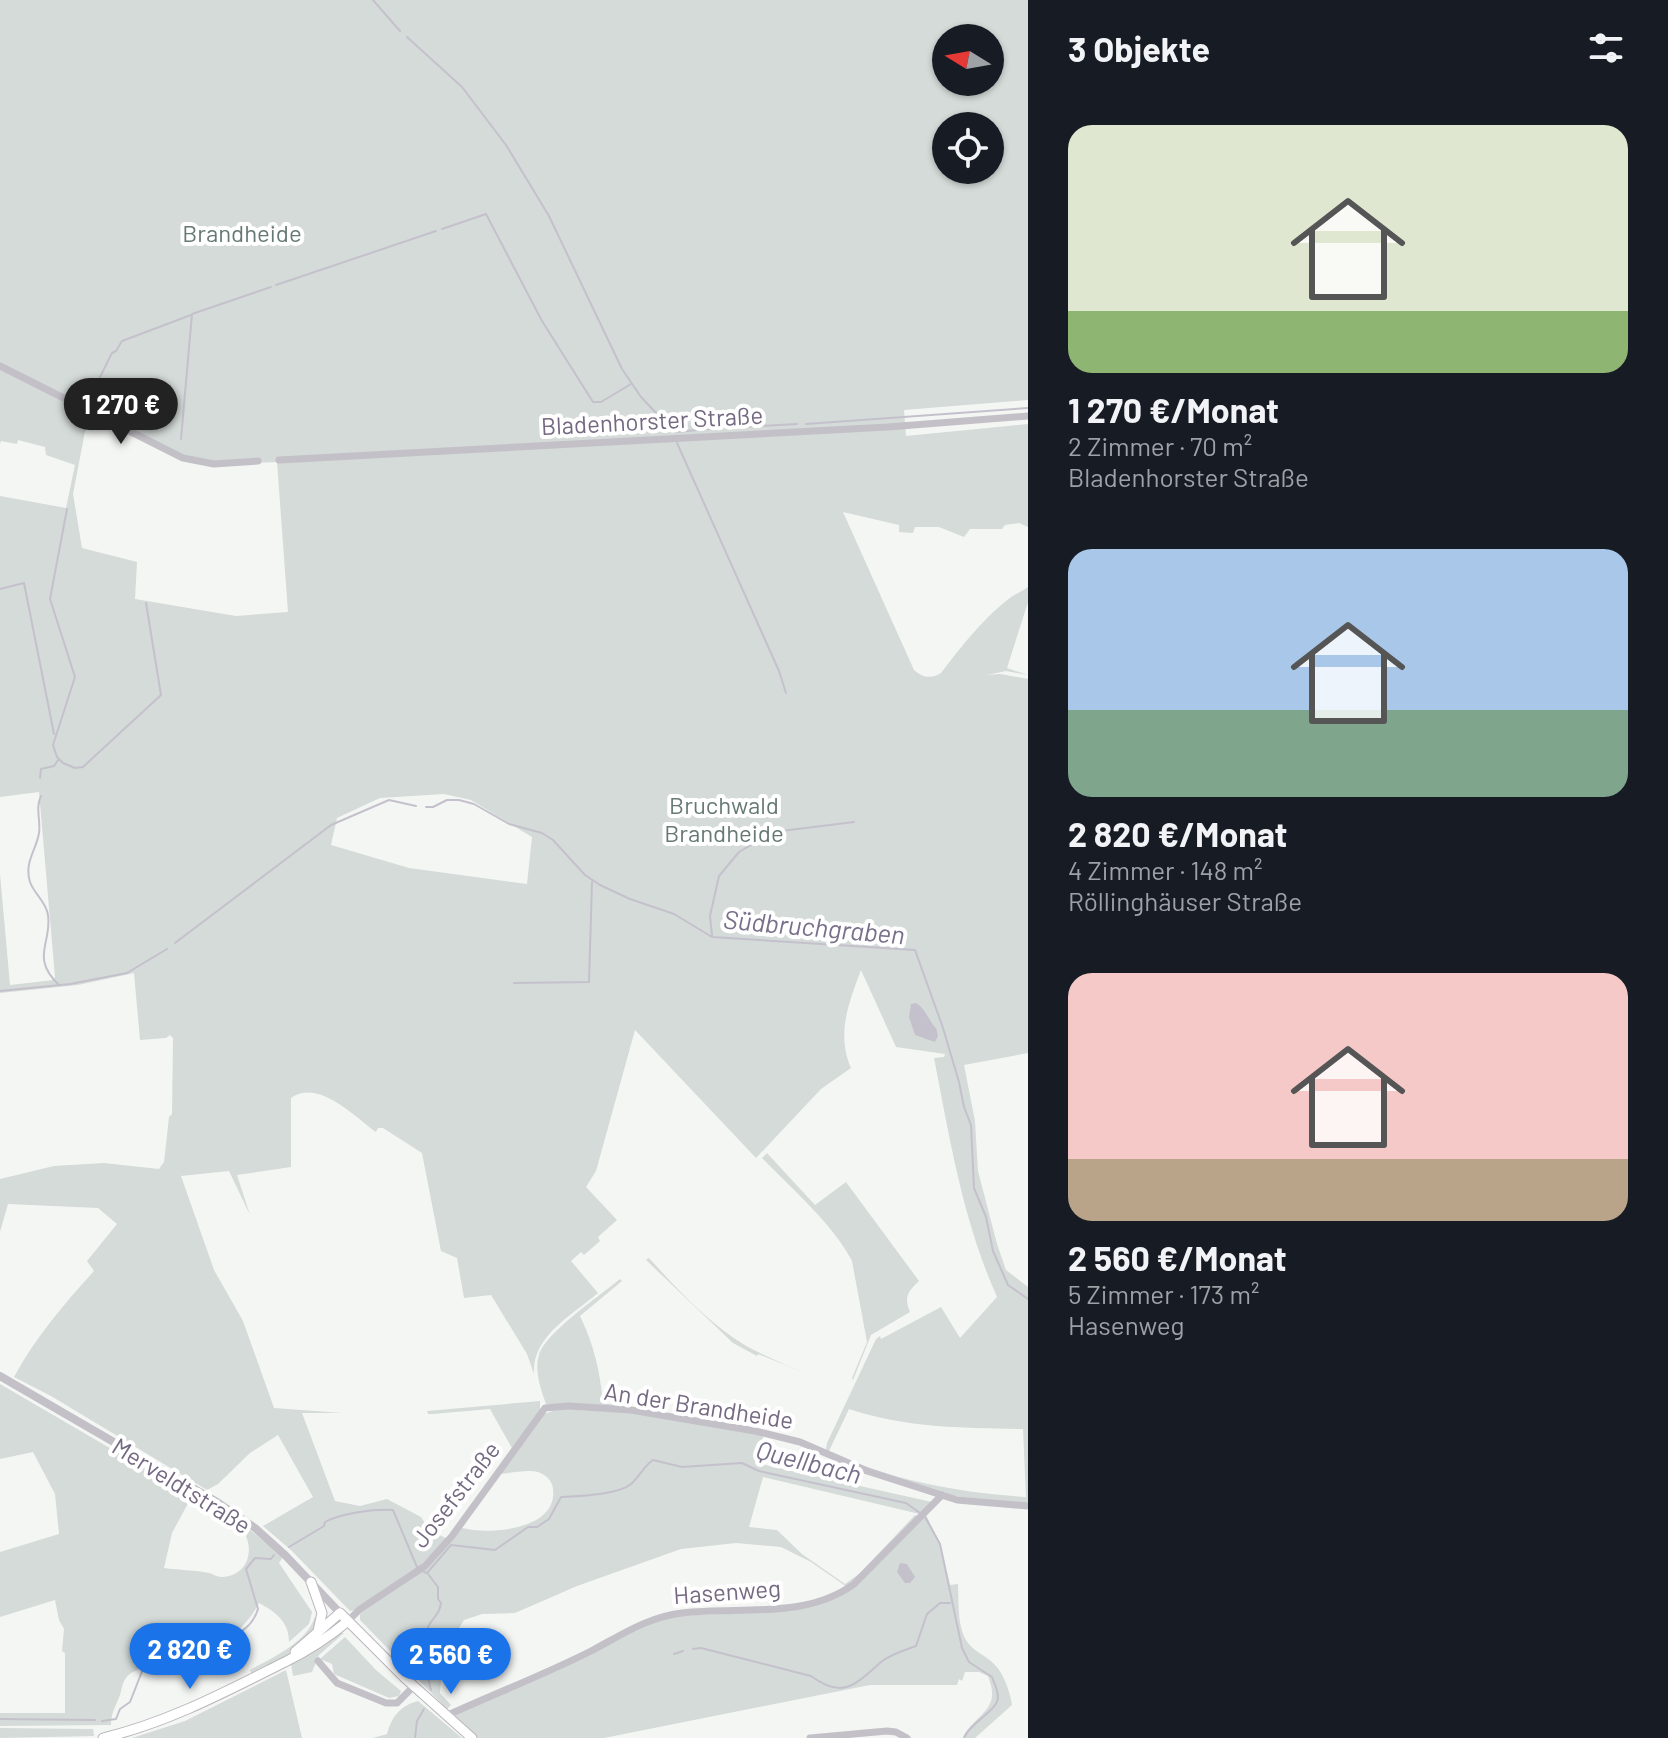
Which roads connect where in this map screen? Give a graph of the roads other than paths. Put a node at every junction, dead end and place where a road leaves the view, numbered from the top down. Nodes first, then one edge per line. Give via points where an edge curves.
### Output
1 (0, 366) edge
2 (1028, 416) edge
3 (279, 460) dead end
4 (258, 461) dead end
5 (0, 1376) edge
6 (545, 1408) joint
7 (942, 1495) junction
8 (1028, 1506) edge
9 (311, 1582) junction
10 (344, 1617) junction
11 (317, 1634) junction
12 (318, 1661) dead end
13 (285, 1662) junction
14 (414, 1686) junction
15 (448, 1715) junction
16 (826, 1737) edge
17 (906, 1737) edge
18 (103, 1738) edge
19 (472, 1738) edge
20 (810, 1738) edge

1 - 4 street via 183,458 214,464
2 - 3 street, Bladenhorster Straße
5 - 9 street, Merveldtstraße via 217,1502 255,1528
6 - 7 street, An der Brandheide via 631,1410 773,1435
6 - 10 street, Josefstraße via 425,1566
7 - 8 street, An der Brandheide
7 - 15 street, Hasenweg via 838,1594 787,1607 655,1618
9 - 10 street, Merveldtstraße
9 - 11 main road via 322,1613
10 - 11 main road
10 - 13 main road via 315,1645
10 - 14 main road, Merveldtstraße
11 - 13 main road
12 - 14 street via 337,1683 386,1703 397,1703
13 - 18 main road via 184,1712
14 - 15 main road, Merveldtstraße
15 - 19 main road, Merveldtstraße
16 - 17 street via 887,1731
16 - 20 street

